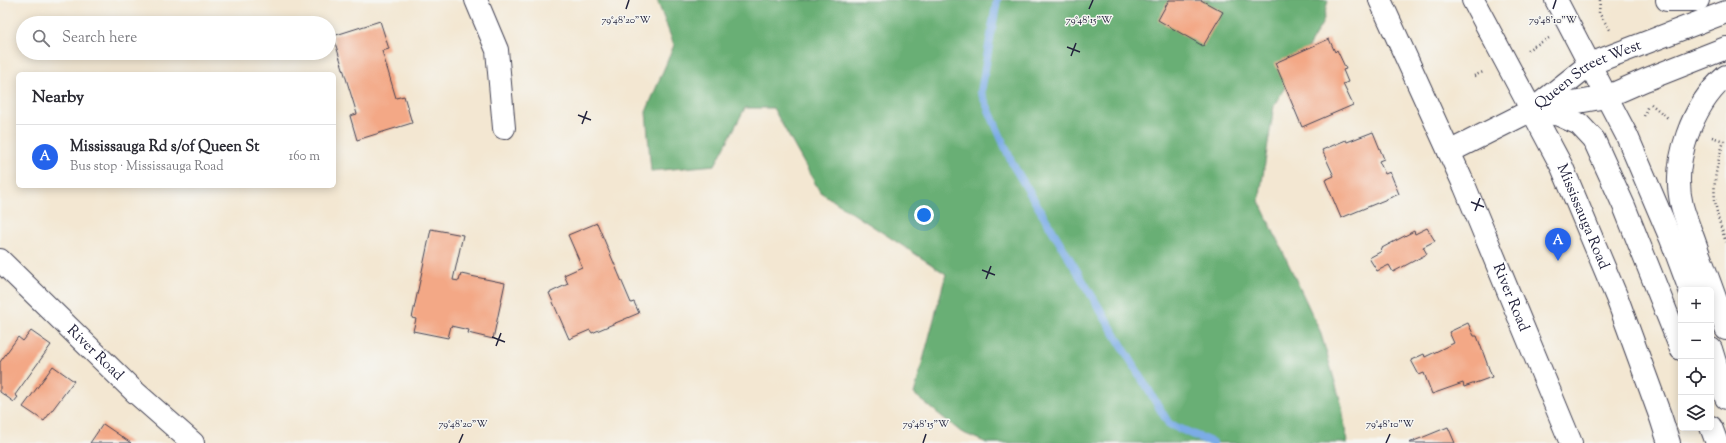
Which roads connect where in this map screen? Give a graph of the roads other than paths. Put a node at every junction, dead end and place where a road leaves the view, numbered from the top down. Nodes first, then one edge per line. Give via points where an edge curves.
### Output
1 (476, 0) edge
2 (1380, 0) edge
3 (1473, 0) edge
4 (1556, 0) edge
5 (1667, 0) edge
6 (1698, 0) edge
7 (1726, 12) edge
8 (1726, 48) edge
9 (1590, 64) junction
10 (1726, 76) edge
11 (1606, 97) junction
12 (1532, 110) junction
13 (504, 128) dead end
14 (1449, 152) junction
15 (0, 260) edge
16 (1689, 287) edge
17 (1726, 329) edge
18 (1678, 341) edge
19 (1714, 359) edge
20 (1726, 398) edge
21 (1712, 431) edge
22 (193, 443) edge
23 (1571, 443) edge
24 (1669, 443) edge
25 (1717, 443) edge

1 - 13 main road via 497,50
2 - 14 main road, River Road
3 - 12 main road, Mississauga Road
4 - 9 main road
5 - 6 main road
7 - 9 main road, Queen Street West
8 - 11 main road, Queen Street West
9 - 11 main road
9 - 12 main road, Queen Street West
10 - 17 main road via 1700,106 1689,129 1679,180 1682,205
11 - 12 main road, Queen Street West
11 - 16 main road via 1627,136
12 - 14 main road
12 - 18 main road via 1559,115 1579,124 1594,140 1624,206
12 - 24 main road, Mississauga Road via 1562,167 1617,298
14 - 23 main road, River Road
15 - 22 main road, River Road via 135,392
19 - 20 main road
21 - 25 main road

